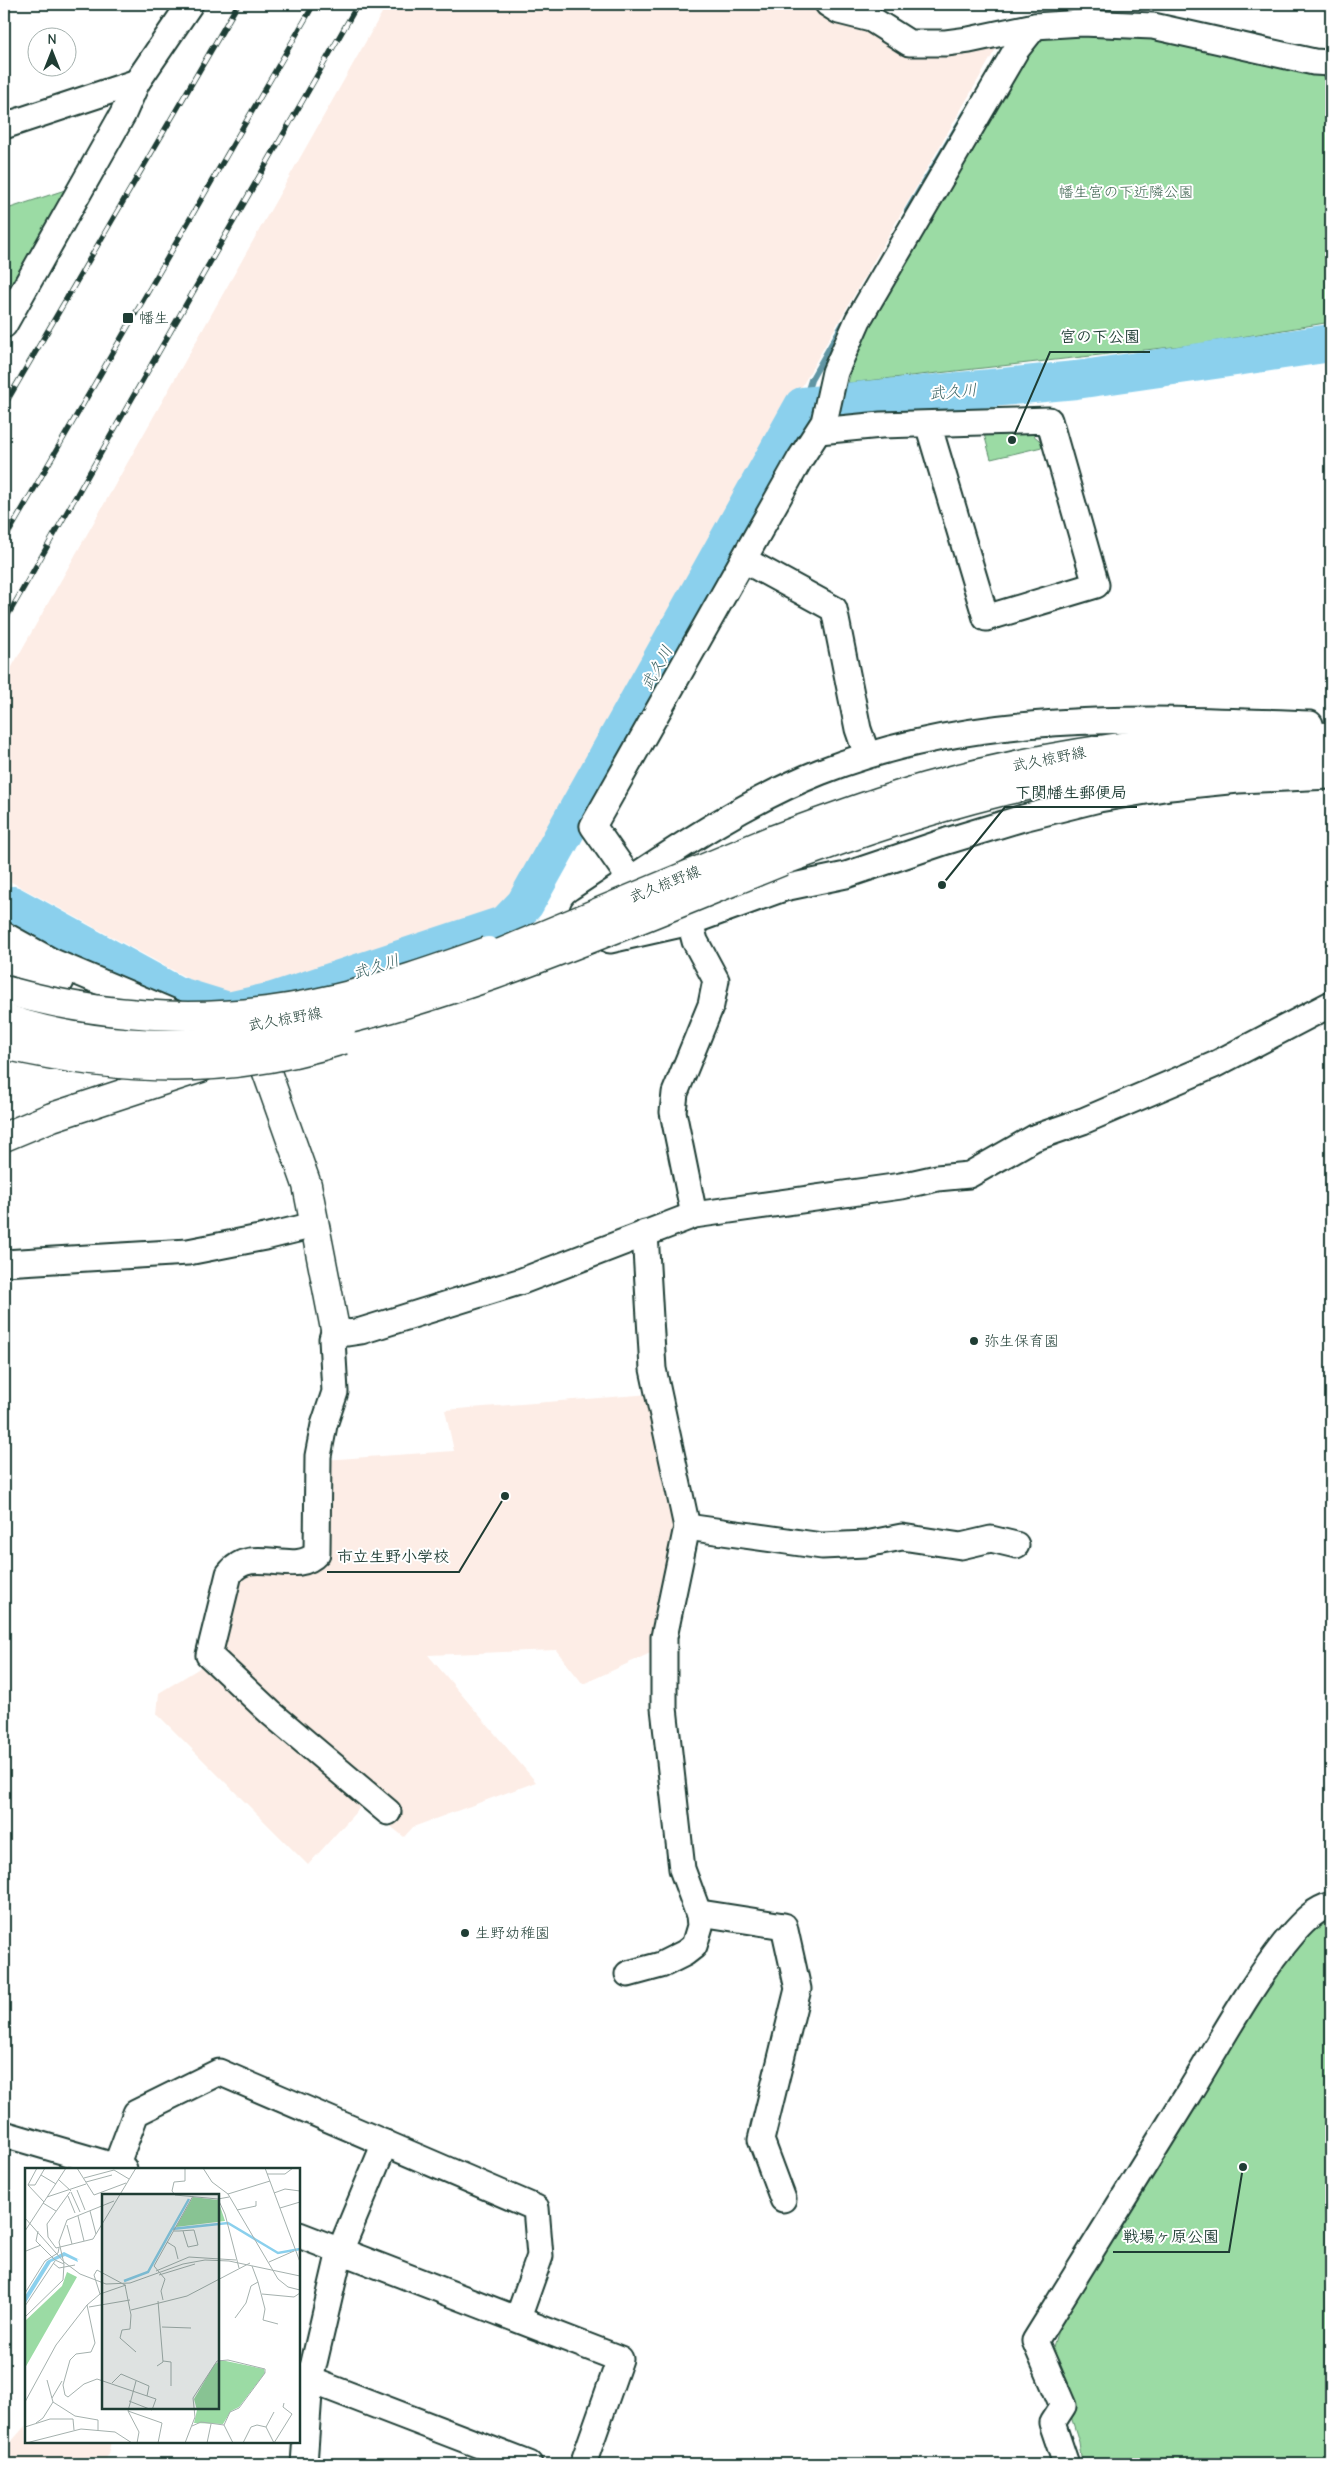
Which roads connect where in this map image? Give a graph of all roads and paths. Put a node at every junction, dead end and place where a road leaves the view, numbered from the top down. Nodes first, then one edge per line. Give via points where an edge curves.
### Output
1 (190, 4) edge
2 (828, 4) edge
3 (1035, 26) junction
4 (1331, 63) edge
5 (137, 82) junction
6 (4, 126) edge
7 (4, 325) edge
8 (928, 424) junction
9 (822, 426) junction
10 (744, 560) junction
11 (1331, 725) edge
12 (1331, 737) edge
13 (867, 755) junction
14 (1331, 763) edge
15 (1331, 776) edge
16 (778, 850) junction
17 (630, 880) junction
18 (690, 922) junction
19 (576, 933) junction
20 (4, 935) edge
21 (4, 959) edge
22 (442, 986) junction
23 (4, 990) edge
24 (1331, 1004) edge
25 (4, 1012) edge
26 (4, 1018) edge
27 (4, 1045) edge
28 (259, 1050) junction
29 (4, 1138) edge
30 (694, 1215) junction
31 (314, 1225) junction
32 (645, 1233) junction
33 (4, 1263) edge
34 (334, 1329) junction
35 (687, 1527) junction
36 (1016, 1545) dead end
37 (388, 1812) dead end
38 (1331, 1906) edge
39 (699, 1915) junction
40 (628, 1974) dead end
41 (4, 2134) edge
42 (385, 2143) junction
43 (120, 2168) edge
44 (784, 2200) dead end
45 (300, 2235) edge
46 (340, 2251) junction
47 (518, 2318) junction
48 (310, 2380) junction
49 (304, 2464) edge
50 (528, 2464) edge
51 (583, 2464) edge
52 (1066, 2464) edge

1 - 5 street
2 - 3 street via 838,11 871,19 909,43 961,41
3 - 4 street via 1082,23 1153,26
3 - 9 street via 1016,50 858,320 835,372
5 - 6 street
5 - 7 street via 118,123
8 - 8 street via 986,618 1096,584 1049,420
8 - 9 street
9 - 10 street
10 - 13 street via 834,609 858,729
10 - 17 street via 593,826
11 - 13 street via 1173,720 993,727 903,744
12 - 16 main road, 武久椋野線 via 1179,741 1054,757 925,787
13 - 17 street via 776,791 689,841
14 - 16 main road, 武久椋野線 via 1182,764 1060,780
15 - 18 street via 1238,780 1099,799 946,841 846,875 784,888
16 - 19 main road, 武久椋野線, bridge
17 - 18 street
17 - 22 street via 510,954
18 - 22 street via 515,962
18 - 30 street via 695,941 716,980 711,1005 675,1093 673,1112
19 - 23 main road, bridge via 333,999 240,1014 150,1016 109,1013
19 - 25 main road, 武久椋野線, bridge via 386,998 207,1032 141,1029
19 - 26 main road, 武久椋野線, bridge via 391,1010 273,1036 208,1044 122,1042 42,1031
19 - 27 main road, bridge via 463,996 340,1041 257,1060 191,1066 134,1066 53,1056
20 - 28 street via 51,961
21 - 28 street via 175,1025
22 - 28 main road
24 - 30 street via 1214,1065 1034,1138 969,1175
28 - 29 main road via 52,1117
28 - 31 main road via 301,1164
30 - 32 street
31 - 33 street via 188,1252
31 - 34 main road
32 - 34 street via 522,1281 361,1331 348,1334
32 - 35 street via 653,1369
34 - 37 street via 334,1392 318,1456 317,1553 300,1563 258,1560 242,1562 233,1568 209,1655 272,1714
35 - 36 street via 799,1545 866,1544 902,1537 960,1546 991,1539
35 - 39 street via 664,1637 664,1708 682,1868
38 - 52 street via 1306,1920 1259,1980 1035,2341 1063,2406 1052,2423
39 - 40 street via 700,1926 694,1946 661,1965
39 - 44 street via 784,1926 798,1989 761,2140
41 - 43 street
42 - 43 street via 219,2072 136,2113
42 - 46 street
42 - 47 street via 536,2208 540,2256
45 - 46 street
46 - 47 street
46 - 48 street
47 - 51 street via 620,2358
48 - 49 street
48 - 50 street

